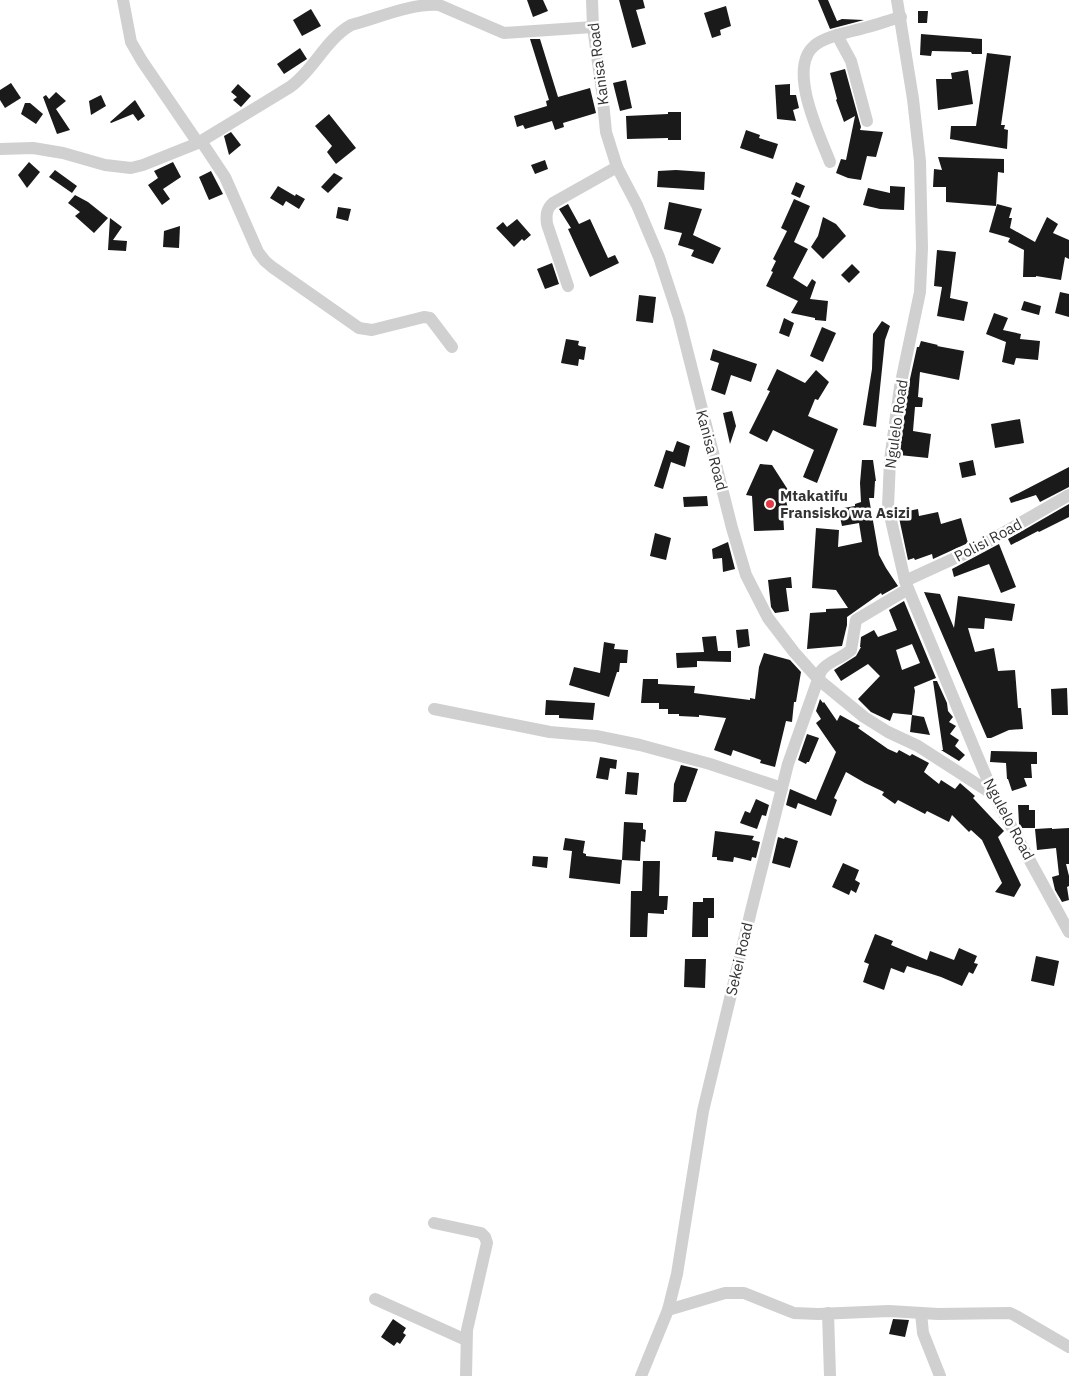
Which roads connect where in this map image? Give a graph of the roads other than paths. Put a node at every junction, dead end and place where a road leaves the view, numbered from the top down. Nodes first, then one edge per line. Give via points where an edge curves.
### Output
1 (123, 0) edge
2 (592, 0) edge
3 (897, 0) edge
4 (427, 2) edge
5 (901, 17) junction
6 (593, 27) junction
7 (837, 35) junction
8 (867, 121) dead end
9 (200, 142) junction
10 (0, 149) edge
11 (830, 162) dead end
12 (617, 167) junction
13 (568, 286) dead end
14 (452, 347) dead end
15 (1069, 495) edge
16 (907, 585) junction
17 (819, 680) junction
18 (434, 709) dead end
19 (782, 788) junction
20 (994, 796) junction
21 (1069, 932) edge
22 (434, 1222) dead end
23 (375, 1299) dead end
24 (668, 1310) junction
25 (828, 1313) junction
26 (921, 1314) junction
27 (466, 1340) junction
28 (1069, 1347) edge
29 (466, 1376) edge
30 (641, 1376) edge
31 (830, 1376) edge
32 (940, 1376) edge

1 - 9 street via 131,42
2 - 6 street, Kanisa Road
3 - 5 street, Ngulelo Road
4 - 6 street via 504,33
4 - 9 street via 342,30 296,82
5 - 7 street
5 - 16 street, Ngulelo Road via 920,161 922,248 920,292 900,387 890,460 888,507
6 - 12 street, Kanisa Road via 606,132
7 - 8 street via 851,61
7 - 11 street via 814,46 805,62 804,76 809,107
9 - 10 street via 131,168 33,148
9 - 14 street via 224,177 258,252 272,267 359,328 372,330 430,318
12 - 13 street via 548,208 547,224
12 - 17 street, Kanisa Road via 659,257 679,318 746,575 768,618
15 - 16 street, Polisi Road
16 - 17 street, Sekei Road via 856,620 850,650 825,665
16 - 20 street, Ngulelo Road
17 - 19 street, Sekei Road via 801,724
17 - 20 street, Kanisa Road via 864,717 918,746
18 - 19 street via 550,732 596,736 640,745
19 - 24 street, Sekei Road via 703,1111 677,1274
20 - 21 street, Ngulelo Road
22 - 27 street via 481,1233 485,1237
23 - 27 street
24 - 25 street via 734,1292 794,1313
24 - 30 street, Sekei Road
25 - 26 street via 889,1311
25 - 31 street
26 - 28 street via 1010,1313
26 - 32 street via 923,1333
27 - 29 street

